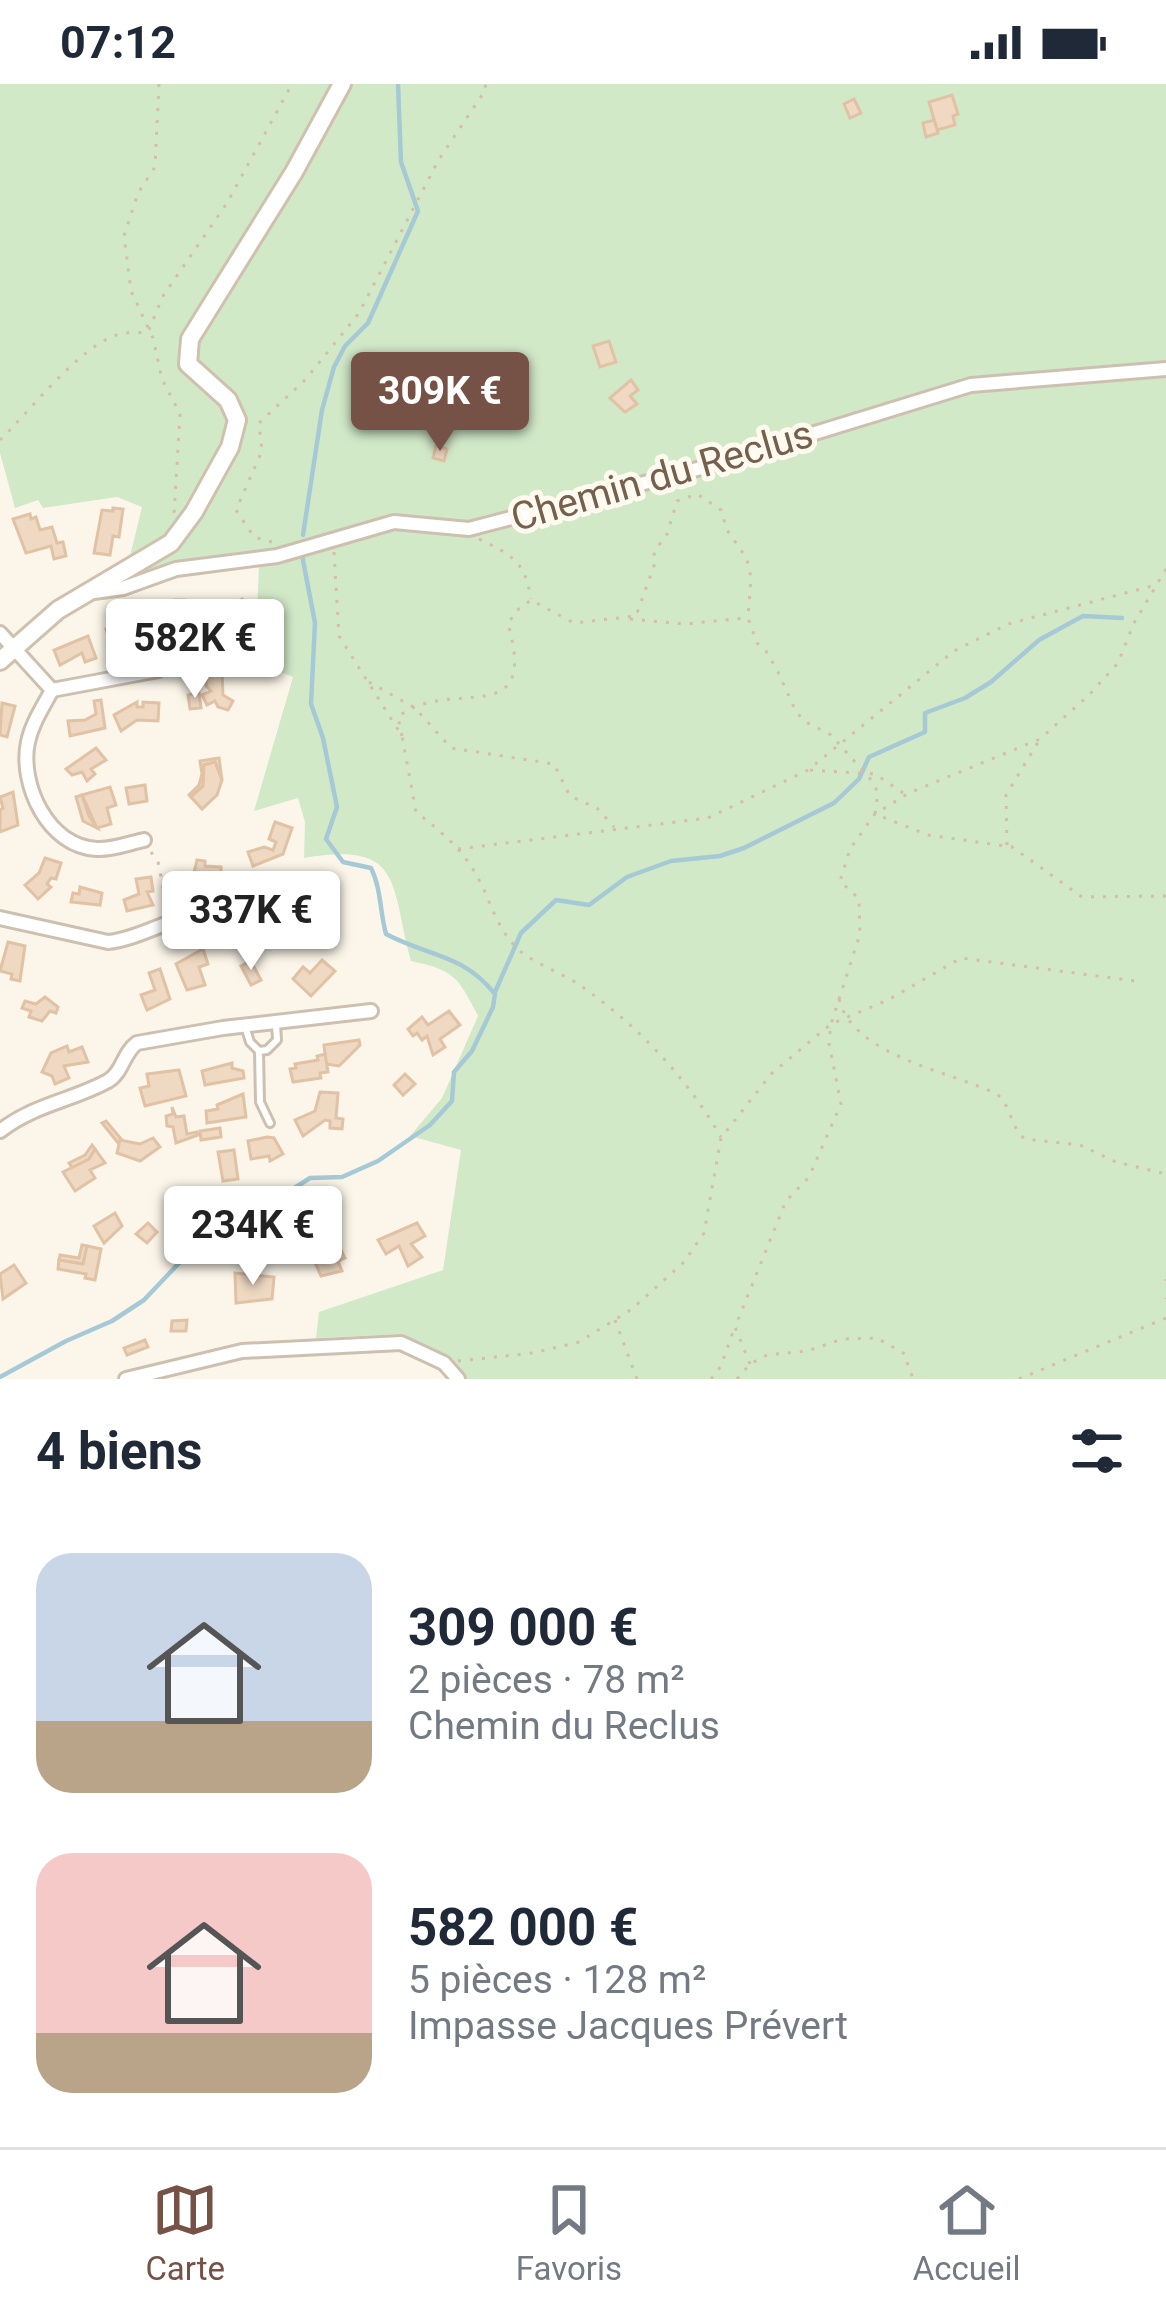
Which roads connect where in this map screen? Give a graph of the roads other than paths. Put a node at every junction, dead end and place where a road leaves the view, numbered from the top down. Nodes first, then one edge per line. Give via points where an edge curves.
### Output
1 (342, 84) edge
2 (1166, 369) edge
3 (89, 593) junction
4 (7, 640) edge
5 (0, 661) edge
6 (159, 670) dead end
7 (52, 690) junction
8 (144, 840) road end
9 (221, 914) dead end
10 (0, 918) edge
11 (371, 1011) dead end
12 (276, 1022) junction
13 (245, 1026) junction
14 (259, 1051) junction
15 (270, 1123) dead end
16 (0, 1131) edge
17 (126, 1379) edge
18 (458, 1379) edge

1 - 3 street via 190,339 188,364 228,400 236,420 230,448 171,543
2 - 3 street, Chemin du Reclus via 971,385 469,529 394,522 278,556 176,569
3 - 4 street
4 - 5 street
4 - 7 street
6 - 7 street
7 - 8 street via 26,762 44,814 71,842 96,850
9 - 10 street via 108,942
11 - 12 street
12 - 13 street
12 - 14 lane via 277,1040
13 - 14 lane
13 - 16 street via 137,1043 110,1080 24,1113
14 - 15 lane via 260,1102
17 - 18 street via 242,1351 400,1343 444,1363

